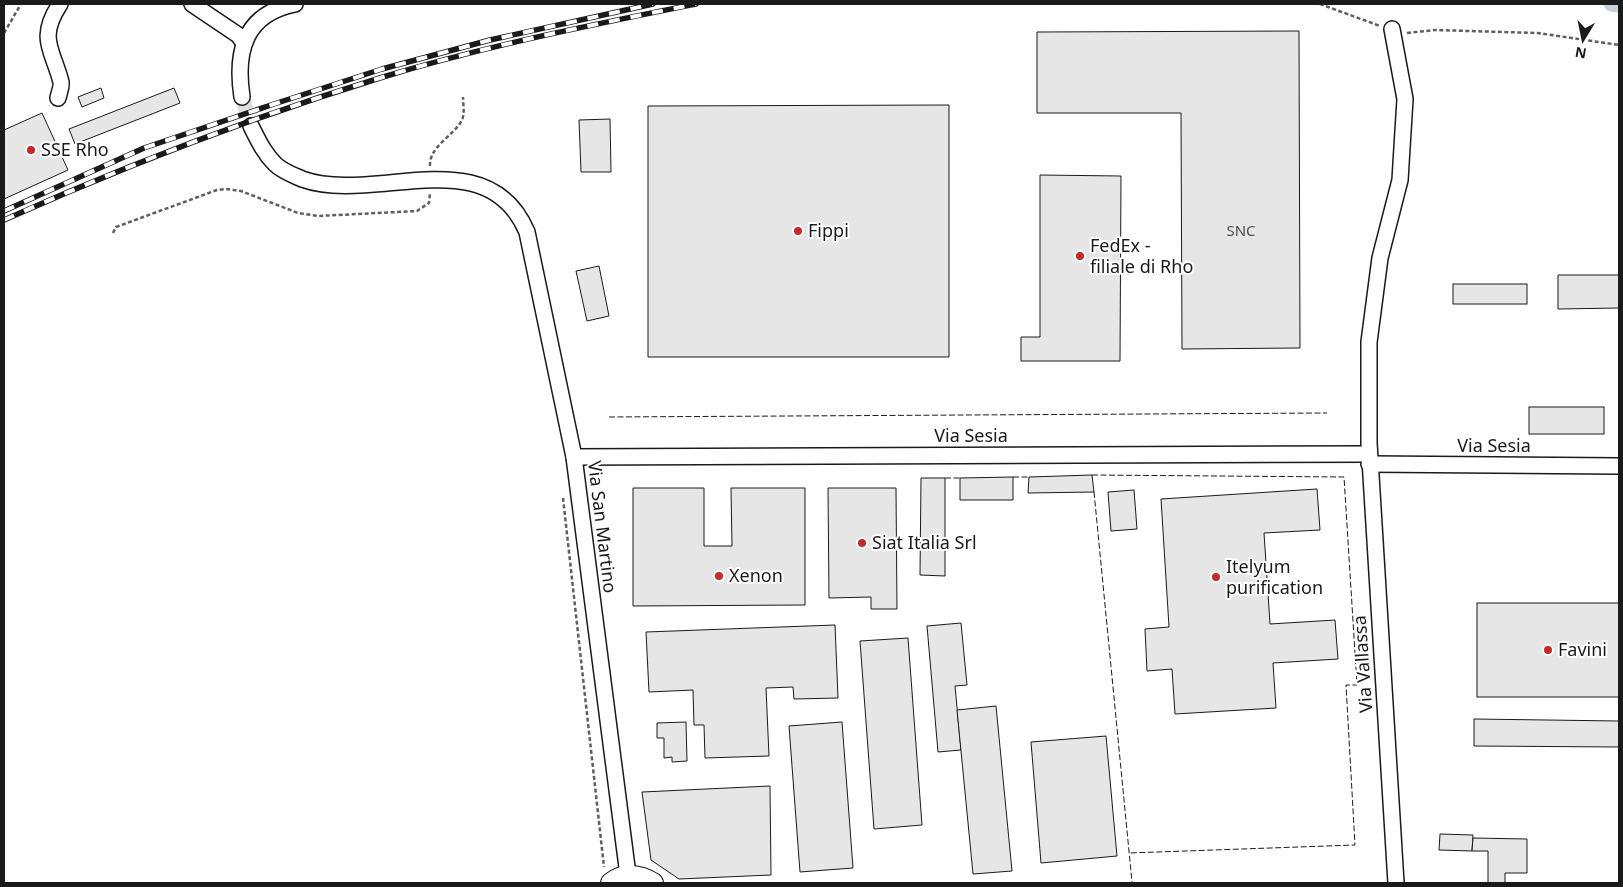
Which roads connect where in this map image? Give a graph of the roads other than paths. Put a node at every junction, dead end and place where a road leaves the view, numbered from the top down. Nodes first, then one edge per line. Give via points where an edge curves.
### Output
1 (60, 4) edge
2 (192, 4) edge
3 (295, 4) edge
4 (1392, 29) road end
5 (244, 43) junction
6 (242, 97) tunnel mouth
7 (58, 98) dead end
8 (251, 126) tunnel mouth
9 (1369, 454) junction
10 (574, 456) junction
11 (1619, 466) edge
12 (619, 879) edge
13 (653, 883) edge
14 (1396, 883) edge

1 - 7 street via 48,38 49,52 62,84
2 - 5 street via 238,35
3 - 5 street via 269,12 247,35
4 - 9 street, Via Vallassa via 1405,99 1400,180 1380,258 1369,342
5 - 6 street via 238,76
8 - 10 street, Via San Martino via 260,145 276,165 313,183 336,185 445,179 480,185 500,196 515,210 527,232
9 - 10 street, Via Sesia
9 - 11 street, Via Sesia
9 - 14 street, Via Vallassa
10 - 12 street, Via San Martino
12 - 13 main road via 636,876

